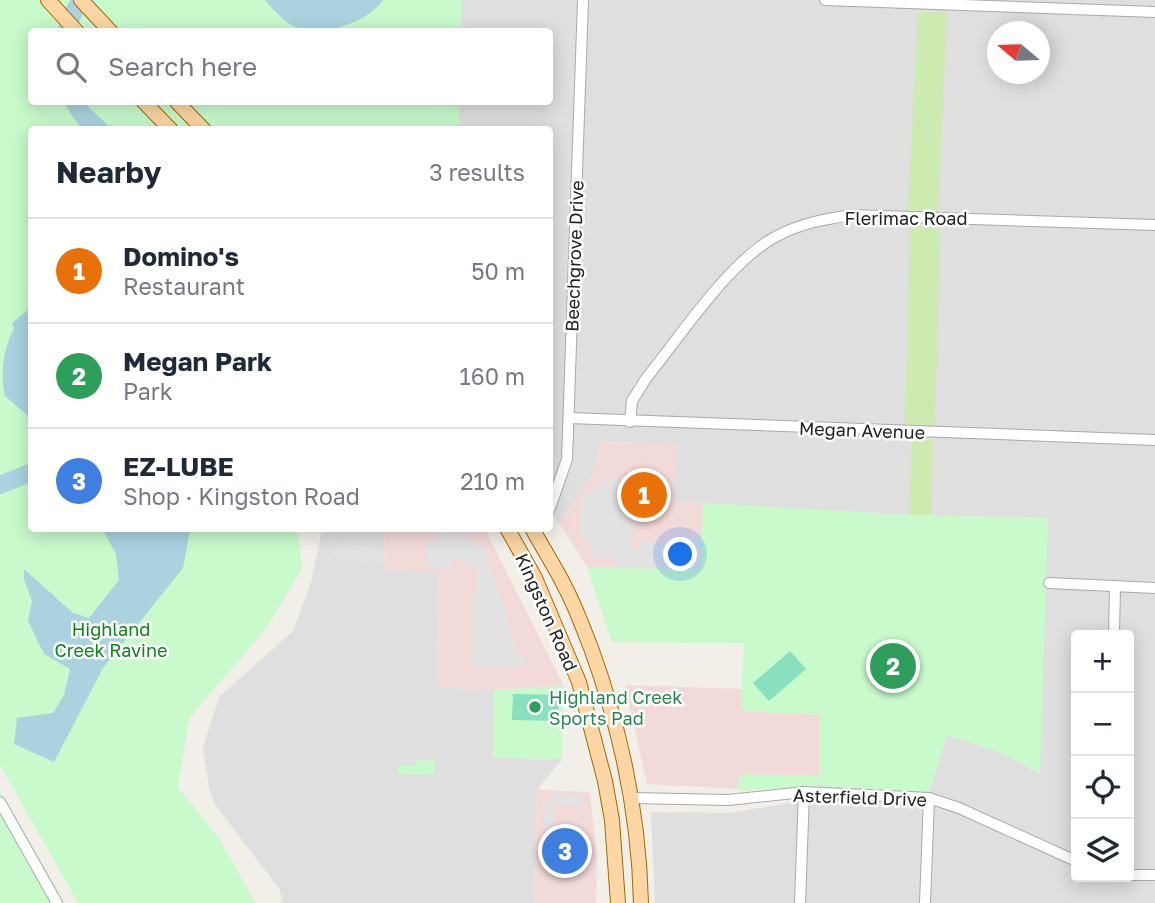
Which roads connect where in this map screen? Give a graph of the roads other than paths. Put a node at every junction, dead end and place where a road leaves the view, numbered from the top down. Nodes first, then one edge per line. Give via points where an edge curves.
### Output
1 (48, 0) edge
2 (81, 0) edge
3 (583, 0) edge
4 (825, 0) edge
5 (1155, 12) edge
6 (74, 28) edge
7 (107, 28) edge
8 (147, 105) edge
9 (180, 105) edge
10 (166, 126) edge
11 (200, 126) edge
12 (1155, 225) edge
13 (569, 418) junction
14 (630, 422) junction
15 (1155, 440) edge
16 (553, 501) edge
17 (509, 532) edge
18 (532, 532) edge
19 (536, 532) edge
20 (521, 551) junction
21 (1049, 583) dead end
22 (1115, 586) junction
23 (1155, 588) edge
24 (1114, 630) edge
25 (804, 792) junction
26 (632, 798) junction
27 (929, 798) junction
28 (0, 802) edge
29 (1071, 859) edge
30 (1134, 875) edge
31 (1155, 876) edge
32 (57, 903) edge
33 (618, 903) edge
34 (641, 903) edge
35 (800, 903) edge
36 (925, 903) edge

1 - 6 main road
2 - 7 main road
3 - 13 street, Beechgrove Drive
4 - 5 street
8 - 10 main road
9 - 11 main road
12 - 14 street, Flerimac Road via 851,215 810,222 777,235 744,258 645,380 632,401
13 - 14 street, Megan Avenue
13 - 16 street, Beechgrove Drive via 567,458
14 - 15 street, Megan Avenue
17 - 20 main road, Kingston Road
18 - 20 street
19 - 26 main road, Kingston Road via 567,590 601,675
20 - 33 main road, Kingston Road via 579,682 607,793
21 - 22 street
22 - 23 street
22 - 24 street
25 - 26 street, Asterfield Drive via 728,800
25 - 27 street, Asterfield Drive
25 - 35 street
26 - 34 main road, Kingston Road
27 - 29 street, Asterfield Drive
27 - 36 street
28 - 32 street
30 - 31 street

